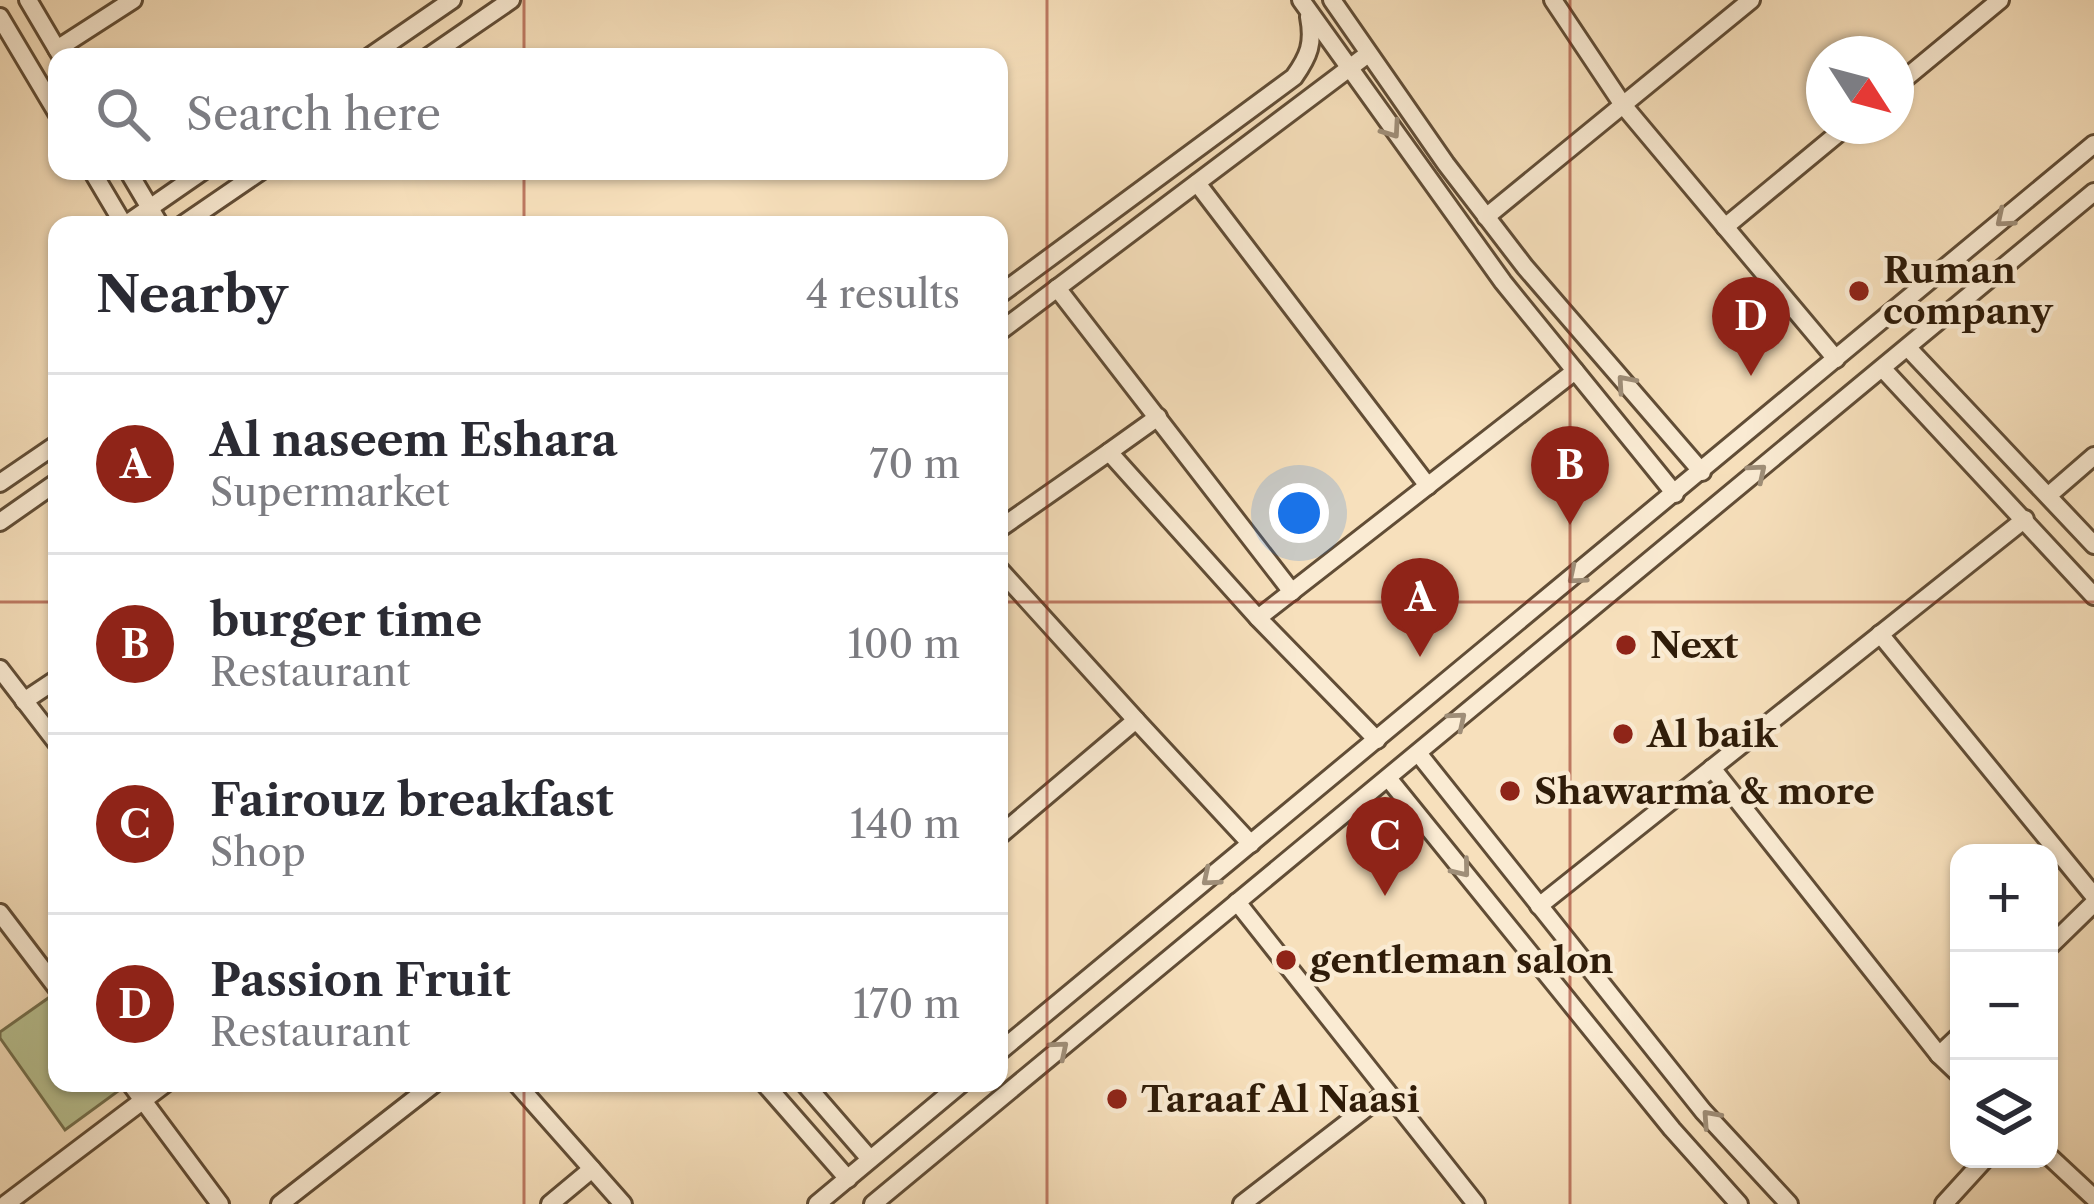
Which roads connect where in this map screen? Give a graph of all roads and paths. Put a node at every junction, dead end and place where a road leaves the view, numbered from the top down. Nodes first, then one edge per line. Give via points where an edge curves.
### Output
1 (28, 0) edge
2 (133, 0) edge
3 (452, 0) edge
4 (511, 0) edge
5 (1333, 0) edge
6 (1552, 0) edge
7 (1751, 0) edge
8 (2000, 0) edge
9 (1305, 5) edge
10 (423, 8) edge
11 (0, 17) edge
12 (56, 48) edge
13 (66, 48) edge
14 (379, 48) edge
15 (441, 48) edge
16 (1369, 54) junction
17 (1349, 69) junction
18 (1914, 71) edge
19 (48, 97) edge
20 (1623, 105) junction
21 (1825, 144) edge
22 (2094, 144) edge
23 (97, 180) edge
24 (133, 180) edge
25 (190, 180) edge
26 (248, 180) edge
27 (1197, 183) junction
28 (2094, 192) edge
29 (149, 208) junction
30 (119, 216) edge
31 (137, 216) edge
32 (154, 216) edge
33 (195, 216) edge
34 (1486, 217) junction
35 (1725, 226) junction
36 (1008, 288) edge
37 (1057, 288) junction
38 (1008, 325) edge
39 (1909, 349) junction
40 (1836, 359) junction
41 (1883, 369) junction
42 (1575, 370) junction
43 (1158, 418) junction
44 (48, 450) edge
45 (1109, 452) junction
46 (2094, 457) edge
47 (1702, 472) junction
48 (0, 483) edge
49 (1428, 486) junction
50 (48, 488) edge
51 (1675, 494) junction
52 (2049, 496) junction
53 (2025, 519) junction
54 (0, 521) edge
55 (1008, 523) edge
56 (2094, 545) edge
57 (1008, 578) edge
58 (1292, 592) junction
59 (2094, 596) edge
60 (1258, 618) junction
61 (1880, 634) junction
62 (0, 669) edge
63 (48, 685) edge
64 (24, 701) junction
65 (1136, 720) junction
66 (48, 732) edge
67 (1377, 740) junction
68 (1418, 753) junction
69 (1712, 768) junction
70 (1388, 778) junction
71 (1008, 828) edge
72 (1251, 844) junction
73 (2094, 899) edge
74 (1237, 902) junction
75 (1539, 906) junction
76 (0, 914) edge
77 (2058, 937) edge
78 (48, 976) edge
79 (1008, 1045) edge
80 (1950, 1045) edge
81 (1939, 1055) junction
82 (1950, 1065) edge
83 (137, 1092) edge
84 (154, 1092) edge
85 (423, 1092) edge
86 (524, 1092) edge
87 (772, 1092) edge
88 (812, 1092) edge
89 (951, 1092) edge
90 (1008, 1092) edge
91 (1008, 1092) edge
92 (1387, 1092) junction
93 (143, 1100) junction
94 (870, 1159) junction
95 (2058, 1164) edge
96 (1977, 1168) edge
97 (592, 1169) junction
98 (848, 1179) junction
99 (2094, 1198) edge
100 (1735, 1202) edge
101 (6, 1204) edge
102 (220, 1204) edge
103 (280, 1204) edge
104 (550, 1204) edge
105 (622, 1204) edge
106 (818, 1204) edge
107 (873, 1204) edge
108 (1242, 1204) edge
109 (1476, 1204) edge
110 (1789, 1204) edge
111 (1944, 1204) edge

1 - 12 street
2 - 13 street
3 - 10 street
4 - 15 street
5 - 16 street
6 - 20 street
7 - 20 street
8 - 18 street
9 - 17 street
9 - 36 street via 1313,37 1294,77
10 - 14 street
11 - 19 street
16 - 17 street
16 - 34 street
17 - 27 street
17 -> 42 street
20 - 34 street
20 - 35 street
21 - 35 street
22 -> 40 street
23 - 30 street
24 - 29 street
25 - 29 street
26 - 33 street
27 - 37 street
27 - 49 street
28 - 39 street
29 - 31 street
29 - 32 street
47 -> 34 street
35 - 40 street
37 - 38 street
37 - 43 street
39 - 41 street
39 - 52 street
40 - 47 street
41 - 53 street
68 -> 41 street
42 - 49 street
42 - 51 street
43 - 45 street
43 - 58 street
44 - 48 street
45 - 55 street
45 - 60 street
46 - 52 street
47 - 51 street
49 - 58 street
50 - 54 street
51 -> 67 street
52 - 56 street
53 - 59 street
53 - 61 street
57 - 65 street
58 - 60 street
60 - 67 street
61 - 69 street
61 - 73 street
62 - 64 street
63 - 64 street
64 - 66 street
65 - 71 street
65 - 72 street
67 - 72 street
68 - 70 street
68 - 75 street
69 - 75 street
69 - 81 street
70 - 74 street
70 -> 100 street
72 -> 79 street
73 - 77 street
91 -> 74 street
74 - 92 street
110 -> 75 street via 1703,1111
76 - 78 street
80 - 81 street
81 - 82 street
83 - 93 street
84 - 93 street
85 - 103 street
86 - 97 street
87 - 98 street
88 - 94 street
89 - 94 street
107 -> 90 street
92 - 108 street
92 - 109 street
93 - 101 street
93 - 102 street
94 - 98 street
95 - 99 street
96 - 111 street
97 - 104 street
97 - 105 street
98 - 106 street

